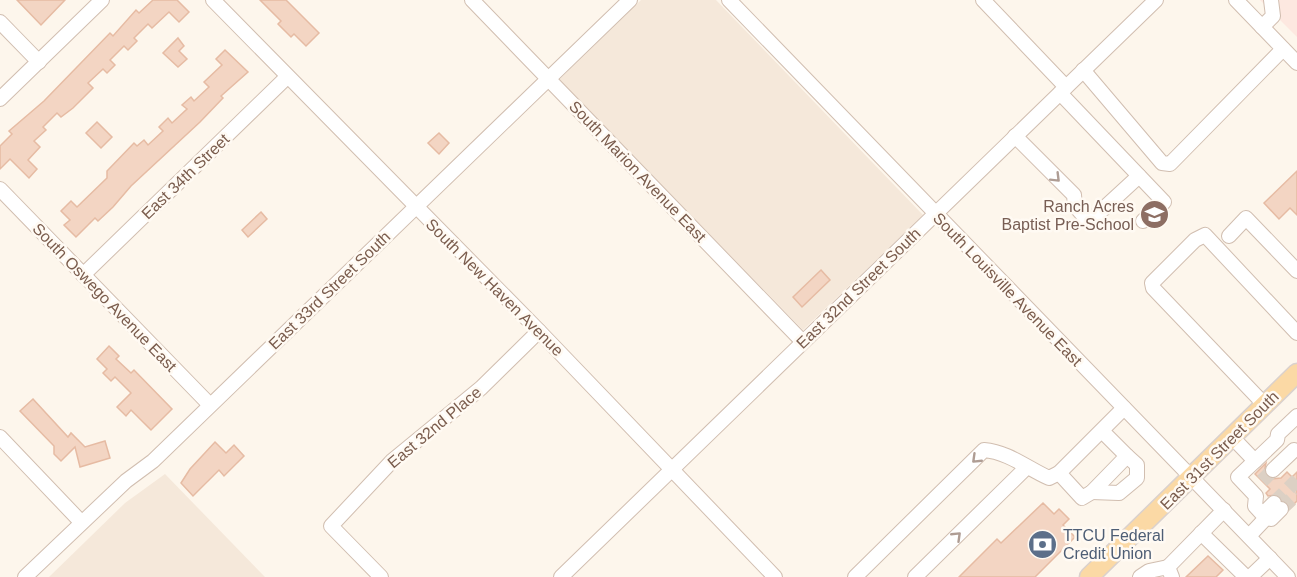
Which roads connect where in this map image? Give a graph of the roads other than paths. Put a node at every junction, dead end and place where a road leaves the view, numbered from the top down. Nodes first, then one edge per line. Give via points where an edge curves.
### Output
1 (102, 0) edge
2 (213, 0) edge
3 (472, 0) edge
4 (630, 0) edge
5 (729, 0) edge
6 (983, 0) edge
7 (1156, 0) edge
8 (1236, 0) edge
9 (1271, 0) edge
10 (0, 22) edge
11 (1262, 27) junction
12 (1283, 49) junction
13 (39, 62) junction
14 (1297, 63) edge
15 (1083, 70) junction
16 (287, 77) junction
17 (549, 78) junction
18 (1063, 90) junction
19 (0, 99) edge
20 (1015, 136) junction
21 (1139, 176) junction
22 (0, 189) edge
23 (415, 207) junction
24 (934, 214) junction
25 (1143, 221) dead end
26 (1228, 236) dead end
27 (1297, 271) edge
28 (83, 275) junction
29 (539, 331) junction
30 (1297, 333) edge
31 (803, 342) junction
32 (1297, 373) edge
33 (1264, 404) junction
34 (210, 405) junction
35 (1124, 408) junction
36 (1297, 416) edge
37 (1102, 431) junction
38 (1278, 434) junction
39 (0, 437) edge
40 (1232, 437) junction
41 (1294, 448) edge
42 (1132, 461) junction
43 (1268, 467) junction
44 (1026, 468) junction
45 (672, 471) junction
46 (1059, 473) junction
47 (1191, 478) junction
48 (1092, 492) junction
49 (1278, 506) tunnel mouth
50 (1224, 510) junction
51 (1264, 516) junction
52 (81, 522) junction
53 (1201, 533) junction
54 (1249, 536) junction
55 (1270, 558) junction
56 (1170, 572) edge
57 (920, 575) edge
58 (25, 577) edge
59 (381, 577) edge
60 (561, 577) edge
61 (775, 577) edge
62 (855, 577) edge
63 (1089, 577) edge
64 (1140, 577) edge
65 (1248, 577) edge
66 (1288, 577) edge

1 - 13 street
2 - 16 street, South New Haven Avenue
3 - 17 street, South Marion Avenue East
4 - 17 street, East 33rd Street South
5 - 24 street, South Louisville Avenue East
6 - 18 street
7 - 15 street, East 32nd Street South
8 - 11 street
9 - 11 street via 1273,16
10 - 13 street
11 - 12 street
12 - 14 street
12 - 15 street via 1170,164 1162,163
13 - 19 street
15 - 18 street, East 32nd Street South
16 - 23 street, South New Haven Avenue
16 - 28 street, East 34th Street
17 - 23 street, East 33rd Street South
17 - 31 street, South Marion Avenue East
18 - 20 street, East 32nd Street South
18 - 21 street
20 -> 21 street via 1074,195 1074,206 1089,222
20 - 24 street, East 32nd Street South
21 - 25 street via 1164,202
22 - 28 street, South Oswego Avenue East
23 - 29 street, South New Haven Avenue
23 - 34 street, East 33rd Street South
24 - 31 street, East 32nd Street South
24 - 35 street, South Louisville Avenue East
26 - 27 street via 1246,218
28 - 34 street, South Oswego Avenue East
29 - 45 street, South New Haven Avenue
29 - 59 street, East 32nd Place via 481,388 392,461 331,526
30 - 33 street via 1205,235 1195,240 1152,283
31 - 45 street, East 32nd Street South
32 - 33 main road, East 31st Street South
33 - 40 main road, East 31st Street South
34 - 52 street, East 33rd Street South via 153,461
35 - 37 street
35 - 47 street, South Louisville Avenue East
36 - 38 street
37 - 42 street
37 - 46 street
38 - 41 street
38 - 43 street
39 - 52 street
40 - 43 street
40 - 47 main road, East 31st Street South
41 - 43 street
42 - 48 street
42 - 48 street via 1137,478 1125,489 1119,493
43 - 51 street via 1238,477 1257,486 1255,506
44 - 46 street via 1049,478
57 -> 44 street
44 -> 62 street via 1002,452 984,450
45 - 60 street, East 32nd Street South
45 - 61 street, South New Haven Avenue
46 - 48 street via 1082,498
47 - 50 street, South Louisville Avenue East
47 - 63 main road, East 31st Street South
49 - 51 street via 1271,519
50 - 53 street
50 - 54 street, South Louisville Avenue East
51 - 54 street
52 - 58 street, East 33rd Street South
53 - 56 street
53 - 65 street
54 - 55 street, South Louisville Avenue East
55 - 65 street
55 - 66 street, South Louisville Avenue East
56 - 64 street via 1149,571

